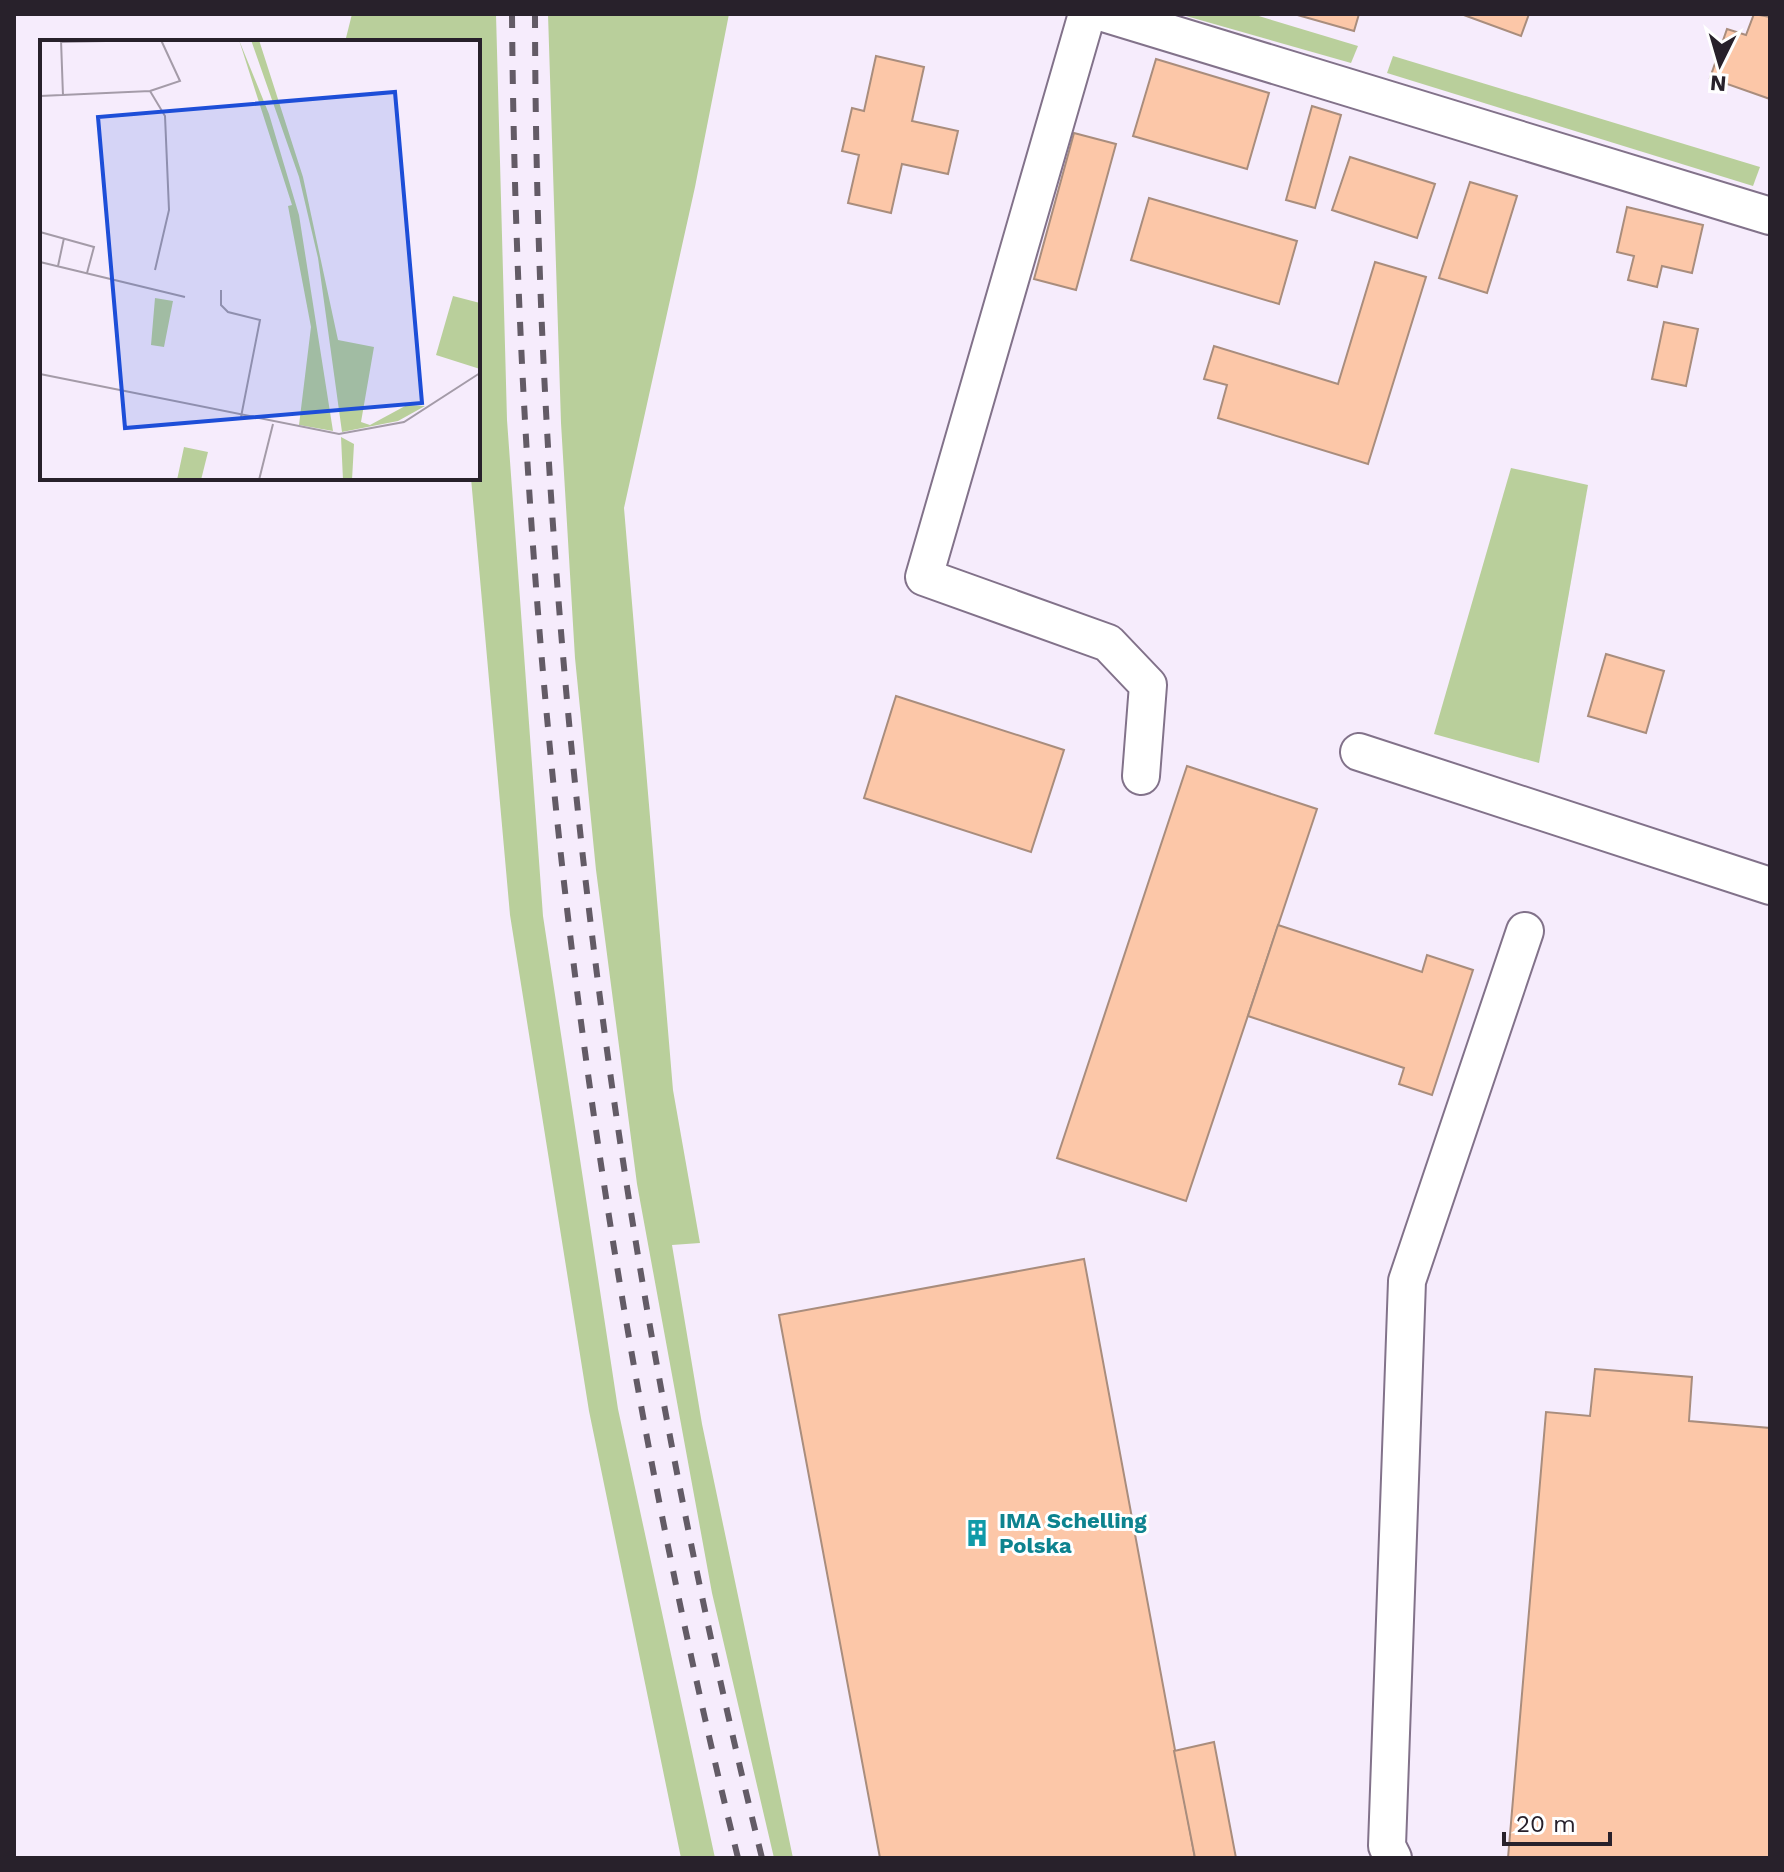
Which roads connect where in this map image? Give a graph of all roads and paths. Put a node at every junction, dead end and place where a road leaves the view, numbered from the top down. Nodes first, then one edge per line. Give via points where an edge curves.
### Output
1 (1087, 14) edge
2 (1107, 14) edge
3 (1770, 216) edge
4 (1359, 752) dead end
5 (1141, 776) dead end
6 (1770, 886) edge
7 (1525, 931) dead end
8 (1393, 1858) edge

1 - 5 street via 924,577 1108,643 1148,685
2 - 3 street
4 - 6 street
7 - 8 street via 1407,1281 1387,1846

